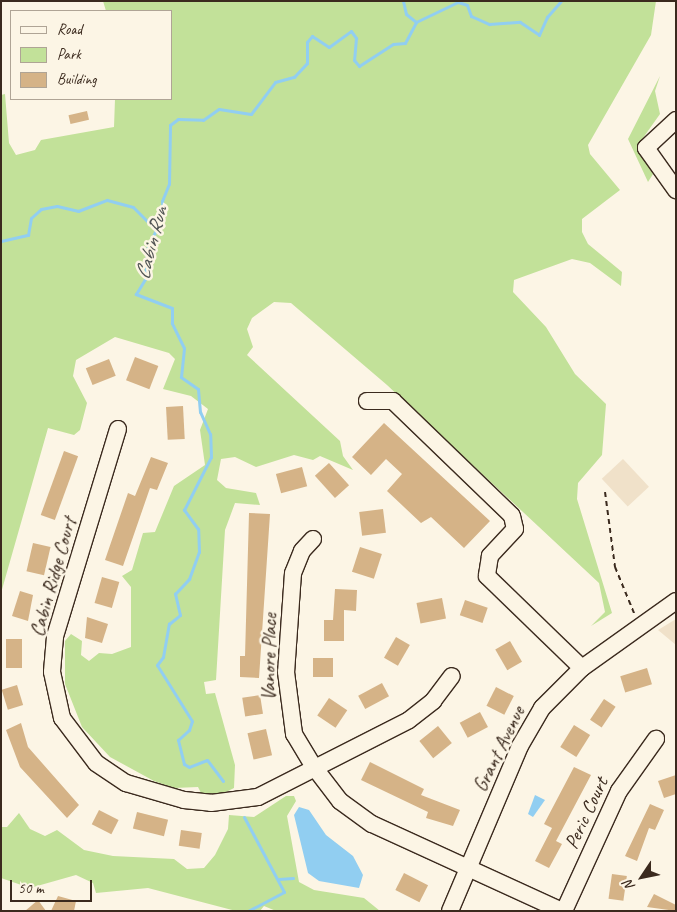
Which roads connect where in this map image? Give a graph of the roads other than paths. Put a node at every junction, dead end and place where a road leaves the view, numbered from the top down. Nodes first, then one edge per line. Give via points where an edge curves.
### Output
1 (676, 120) edge
2 (676, 190) edge
3 (367, 401) dead end
4 (118, 429) dead end
5 (313, 539) dead end
6 (676, 601) edge
7 (582, 668) junction
8 (452, 676) dead end
9 (656, 740) dead end
10 (314, 767) junction
11 (469, 868) junction
12 (450, 911) edge
13 (563, 911) edge

1 - 2 street via 646,148
3 - 7 street via 392,402 512,516 515,529 490,556 487,576
4 - 10 street, Cabin Ridge Court via 55,637 52,672 62,718 96,763 126,783 184,800 211,803 258,797
5 - 10 street, Vanore Place via 302,551 293,574 286,672 294,734
6 - 7 street, Grant Avenue
7 - 11 street, Grant Avenue via 530,726
8 - 10 street, Cabin Ridge Court via 433,701 409,720
9 - 13 street, Peric Court via 619,791
10 - 11 street, Vanore Place via 355,814
11 - 12 street, Grant Avenue
11 - 13 street, Vanore Place

